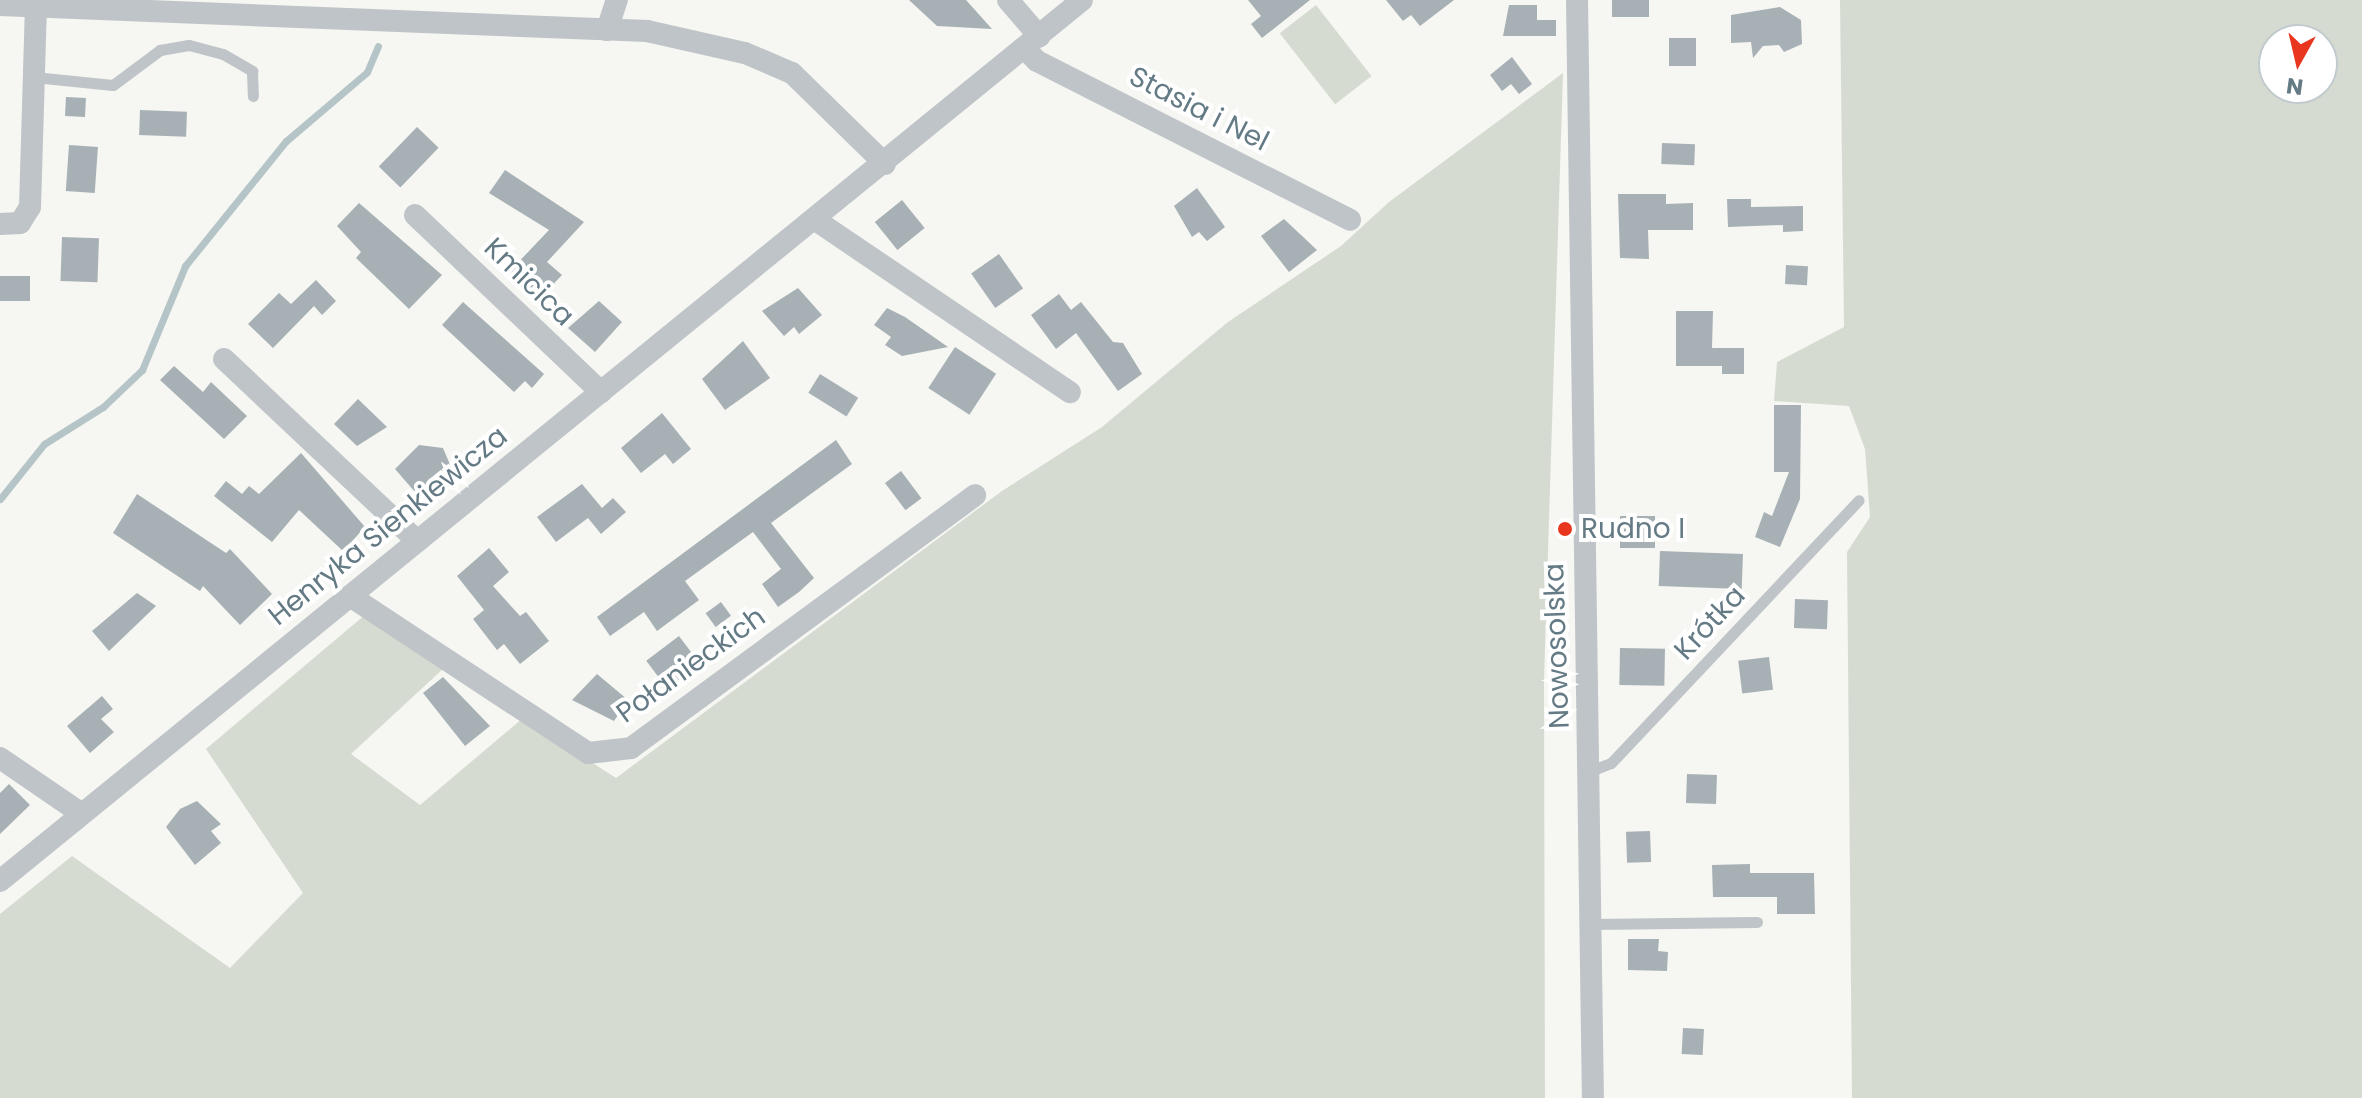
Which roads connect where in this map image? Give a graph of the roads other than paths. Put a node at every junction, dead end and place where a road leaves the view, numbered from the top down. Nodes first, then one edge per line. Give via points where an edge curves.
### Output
1 (617, 0) edge
2 (1008, 0) edge
3 (1082, 0) edge
4 (1577, 0) edge
5 (36, 3) edge
6 (0, 5) edge
7 (607, 30) junction
8 (1032, 42) junction
9 (34, 77) junction
10 (253, 96) dead end
11 (885, 164) junction
12 (415, 215) dead end
13 (814, 219) junction
14 (1350, 220) dead end
15 (0, 224) edge
16 (224, 359) dead end
17 (601, 392) junction
18 (1070, 392) dead end
19 (975, 495) dead end
20 (1859, 500) dead end
21 (416, 540) junction
22 (350, 596) junction
23 (0, 758) edge
24 (1590, 771) junction
25 (82, 814) junction
26 (0, 881) edge
27 (1757, 922) dead end
28 (1592, 924) junction
29 (1593, 1098) edge

1 - 7 street
2 - 8 street, Stasia i Nel
3 - 8 street, Henryka Sienkiewicza
4 - 24 street, Nowosolska
5 - 6 street
5 - 7 street
5 - 9 street
7 - 11 street via 700,41 792,73
8 - 11 street, Henryka Sienkiewicza
8 - 14 street, Stasia i Nel via 1037,61
9 - 10 lane via 113,85 160,50 189,45 223,54 252,71
9 - 15 street via 30,207 20,223
11 - 13 street, Henryka Sienkiewicza
12 - 17 street, Kmicica
13 - 17 street, Henryka Sienkiewicza
13 - 18 street
16 - 21 street
17 - 21 street, Henryka Sienkiewicza
19 - 22 street, Połanieckich via 631,748 588,753
20 - 24 lane, Krótka via 1611,763
21 - 22 street, Henryka Sienkiewicza
22 - 25 street, Henryka Sienkiewicza
23 - 25 street
24 - 28 street, Nowosolska
25 - 26 street, Henryka Sienkiewicza
27 - 28 lane
28 - 29 street, Nowosolska

